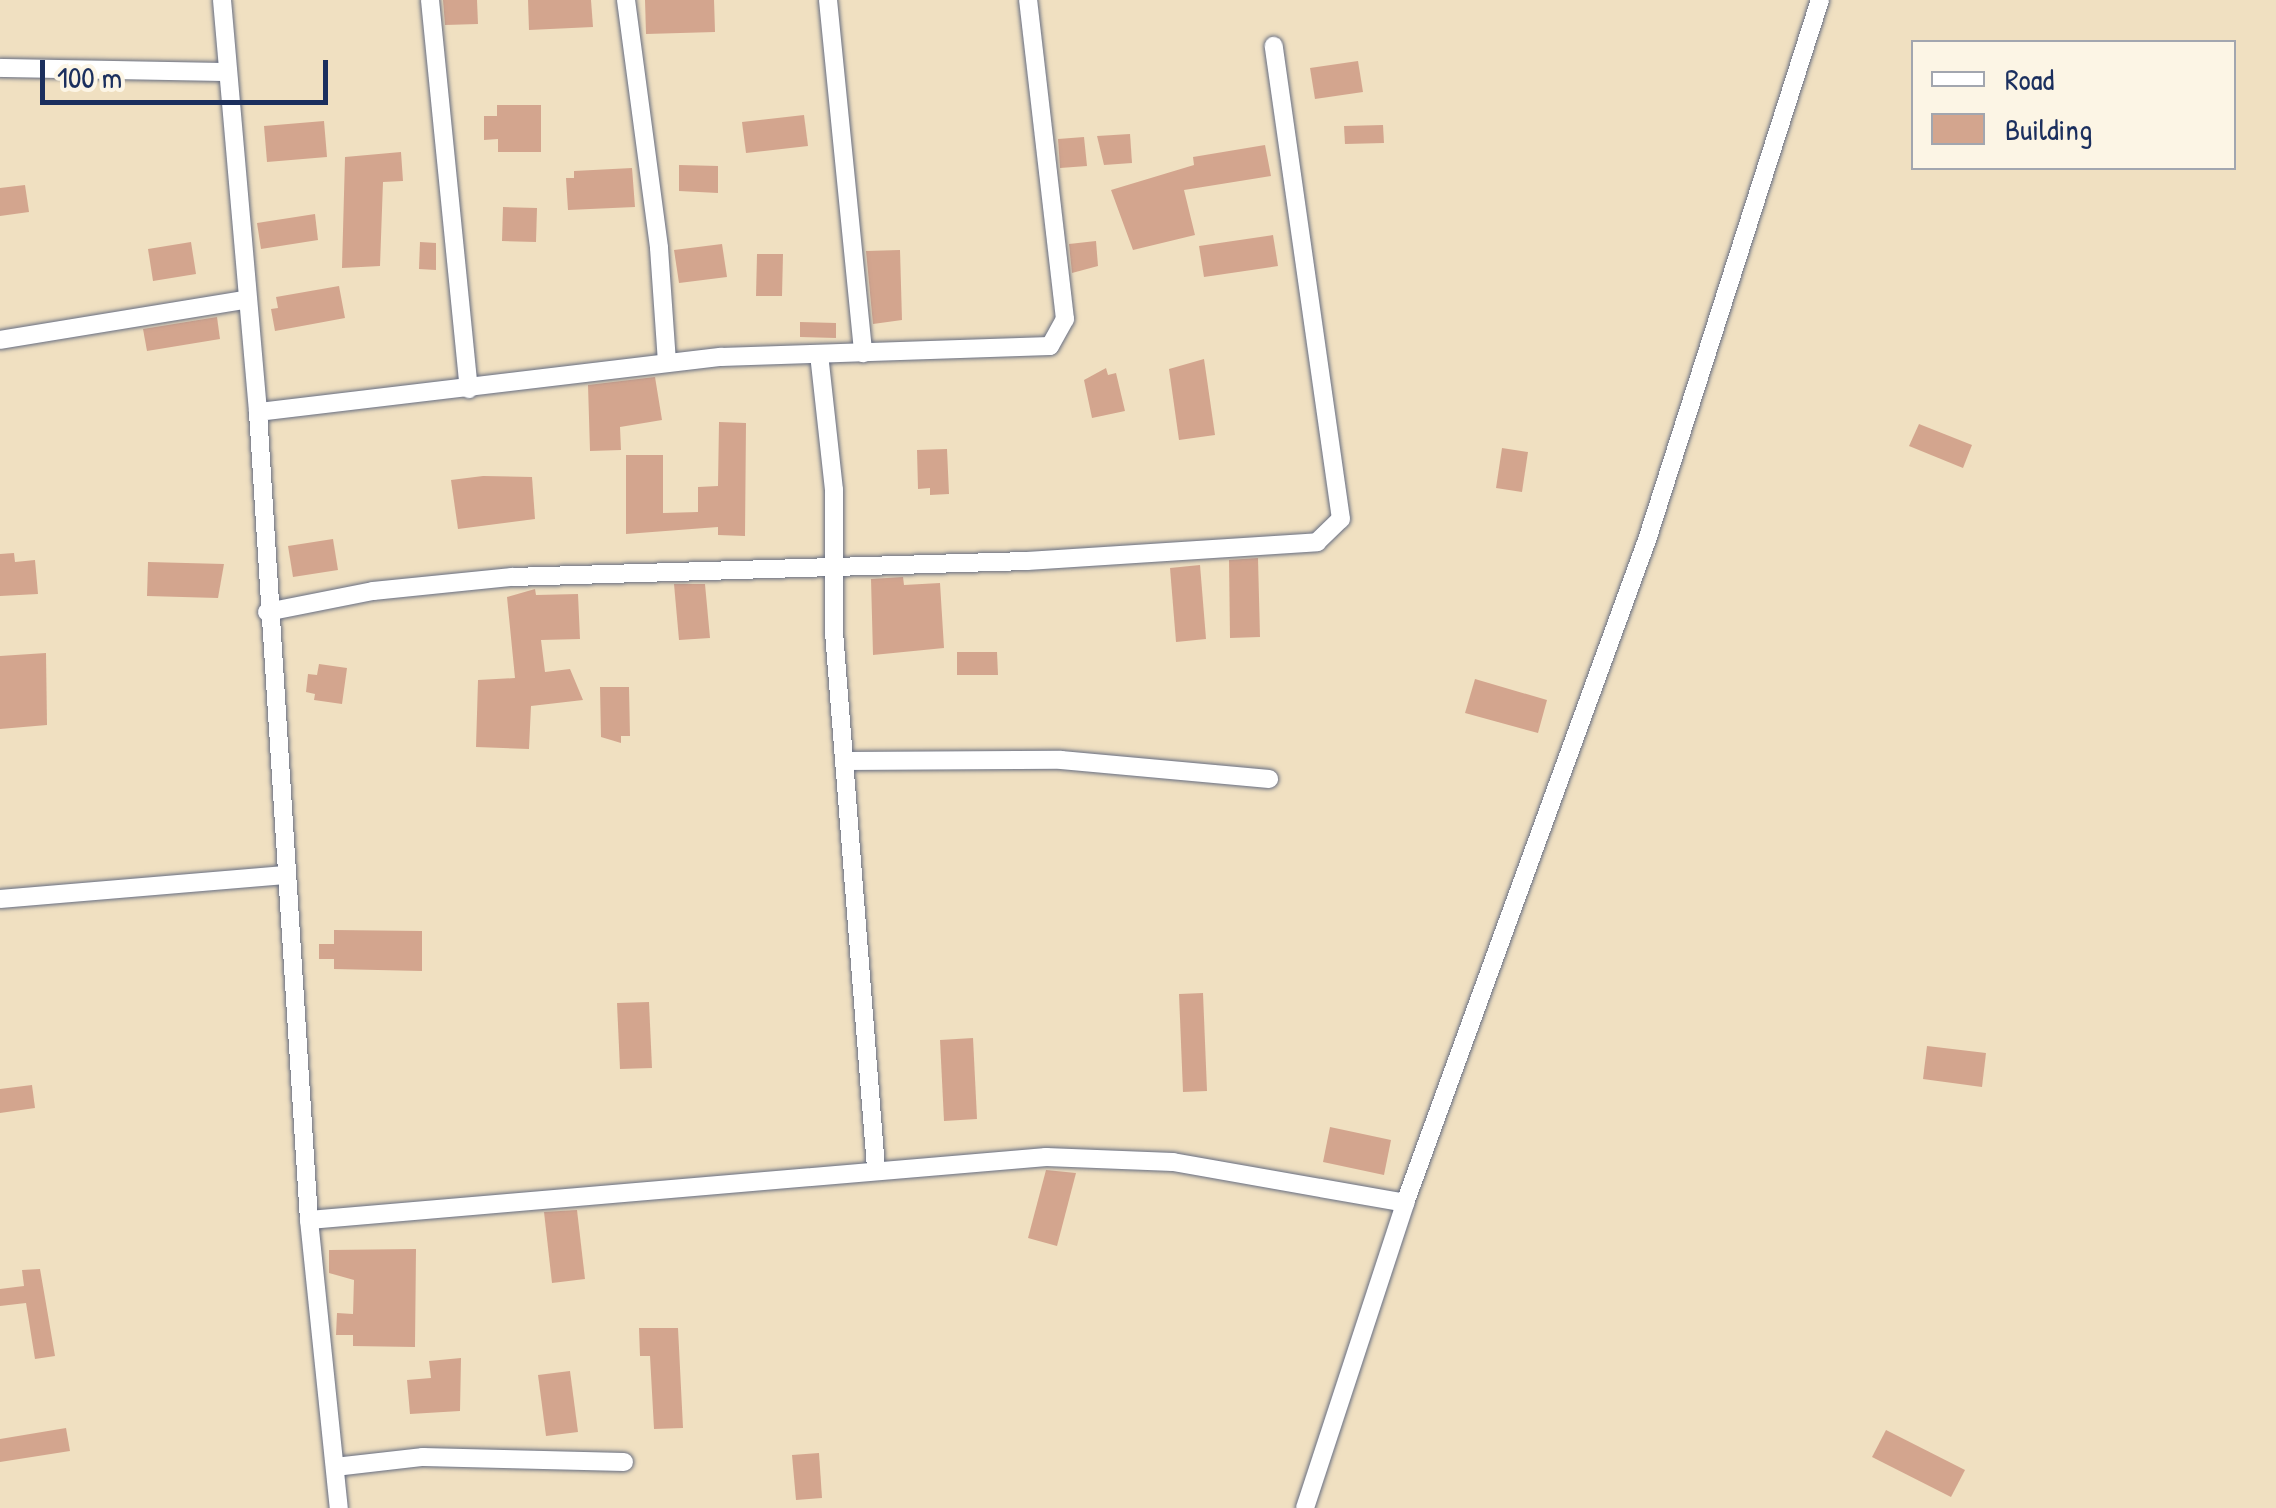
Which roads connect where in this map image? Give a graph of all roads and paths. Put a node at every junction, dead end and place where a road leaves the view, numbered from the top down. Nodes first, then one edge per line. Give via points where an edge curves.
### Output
1 (222, 0) edge
2 (430, 0) edge
3 (626, 0) edge
4 (828, 0) edge
5 (1028, 0) edge
6 (1820, 0) edge
7 (1274, 46) dead end
8 (0, 68) edge
9 (228, 72) junction
10 (245, 300) junction
11 (0, 340) edge
12 (863, 353) junction
13 (819, 354) junction
14 (666, 362) junction
15 (469, 389) junction
16 (258, 412) junction
17 (830, 568) junction
18 (267, 612) junction
19 (844, 761) junction
20 (1269, 780) dead end
21 (285, 875) junction
22 (0, 899) edge
23 (876, 1168) junction
24 (1405, 1203) junction
25 (309, 1220) junction
26 (624, 1462) dead end
27 (334, 1467) junction
28 (339, 1508) edge
29 (1305, 1508) edge

1 - 9 street
2 - 15 street
3 - 14 street via 660,248
4 - 12 street
5 - 12 street via 1065,328 1044,347
6 - 24 street via 1647,540
7 - 17 street via 1341,519 1336,528 1318,542
8 - 9 street
9 - 10 street
10 - 11 street
10 - 16 street
12 - 13 street
13 - 14 street
13 - 17 street via 834,490
14 - 15 street
15 - 16 street
16 - 18 street
17 - 18 street via 512,577 373,591
17 - 19 street
18 - 21 street
19 - 20 street via 1062,760
19 - 23 street
21 - 22 street
21 - 25 street
23 - 24 street via 1046,1157 1173,1162
23 - 25 street
24 - 29 street
25 - 27 street
26 - 27 street via 423,1458
27 - 28 street

